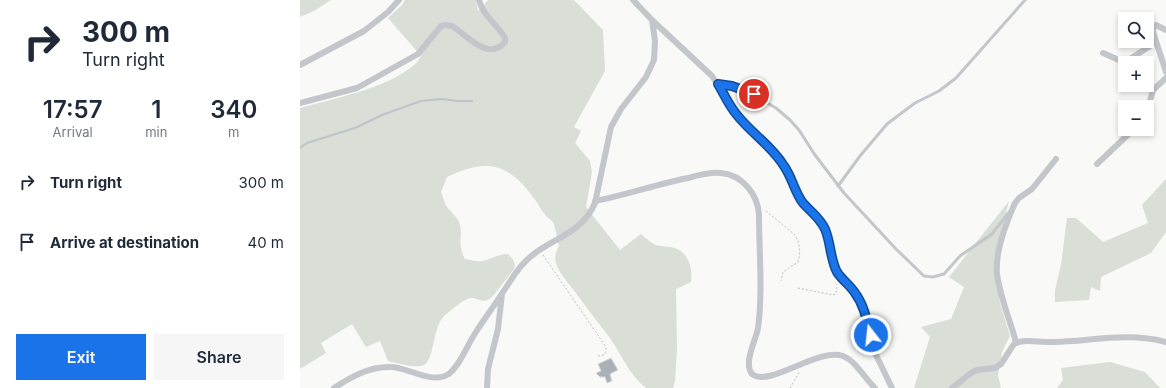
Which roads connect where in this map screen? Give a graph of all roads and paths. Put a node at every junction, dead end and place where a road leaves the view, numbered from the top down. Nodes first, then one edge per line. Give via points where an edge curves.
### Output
1 (399, 0) edge
2 (479, 0) edge
3 (633, 0) edge
4 (1025, 0) edge
5 (652, 20) junction
6 (1166, 30) edge
7 (1156, 42) junction
8 (1103, 53) dead end
9 (300, 65) edge
10 (1166, 72) edge
11 (1166, 78) edge
12 (718, 84) junction
13 (1150, 100) edge
14 (300, 103) edge
15 (1127, 136) edge
16 (1056, 158) dead end
17 (1097, 164) dead end
18 (838, 186) junction
19 (595, 201) junction
20 (757, 204) junction
21 (1013, 208) junction
22 (540, 251) junction
23 (836, 270) junction
24 (781, 281) dead end
25 (798, 288) dead end
26 (502, 294) junction
27 (1016, 342) junction
28 (1166, 342) edge
29 (596, 356) dead end
30 (802, 366) junction
31 (334, 388) edge
32 (487, 388) edge
33 (790, 388) edge
34 (875, 388) edge
35 (892, 388) edge
36 (952, 388) edge

1 - 9 street via 364,31
2 - 14 street via 486,16 505,38 505,42 498,48 485,49 452,26 441,26 418,54 372,80 357,88
3 - 5 street
4 - 18 lane via 956,78 887,124
5 - 12 street
5 - 19 street via 654,60 646,77 612,126
6 - 7 street via 1153,26
7 - 8 street via 1127,61
7 - 10 street
11 - 13 street via 1153,90
12 - 18 lane via 754,94 776,108 799,130
12 - 23 street via 737,115 781,161 803,203 819,219 825,230
15 - 17 street
16 - 21 street via 1032,189 1019,198
18 - 21 lane via 909,263 928,277 944,274 960,256 992,234
19 - 20 street via 713,173 727,174 744,183 751,190
19 - 22 street via 592,209 577,227
20 - 24 path via 795,235 799,246 798,262 783,272
20 - 30 street via 759,313 756,340 749,360 750,370 760,379 768,379
21 - 27 street via 997,266 999,284
22 - 26 street via 527,259
22 - 29 path via 606,347 605,354
23 - 25 path via 836,294
23 - 35 street via 860,301 876,355
26 - 31 street via 458,363 446,376 436,378 392,366 382,367 362,373
26 - 32 street via 498,329 488,369
27 - 28 street via 1054,342 1122,336
27 - 36 street via 1001,364 995,368 971,372
30 - 33 path
30 - 34 street via 820,357 843,356 855,365

